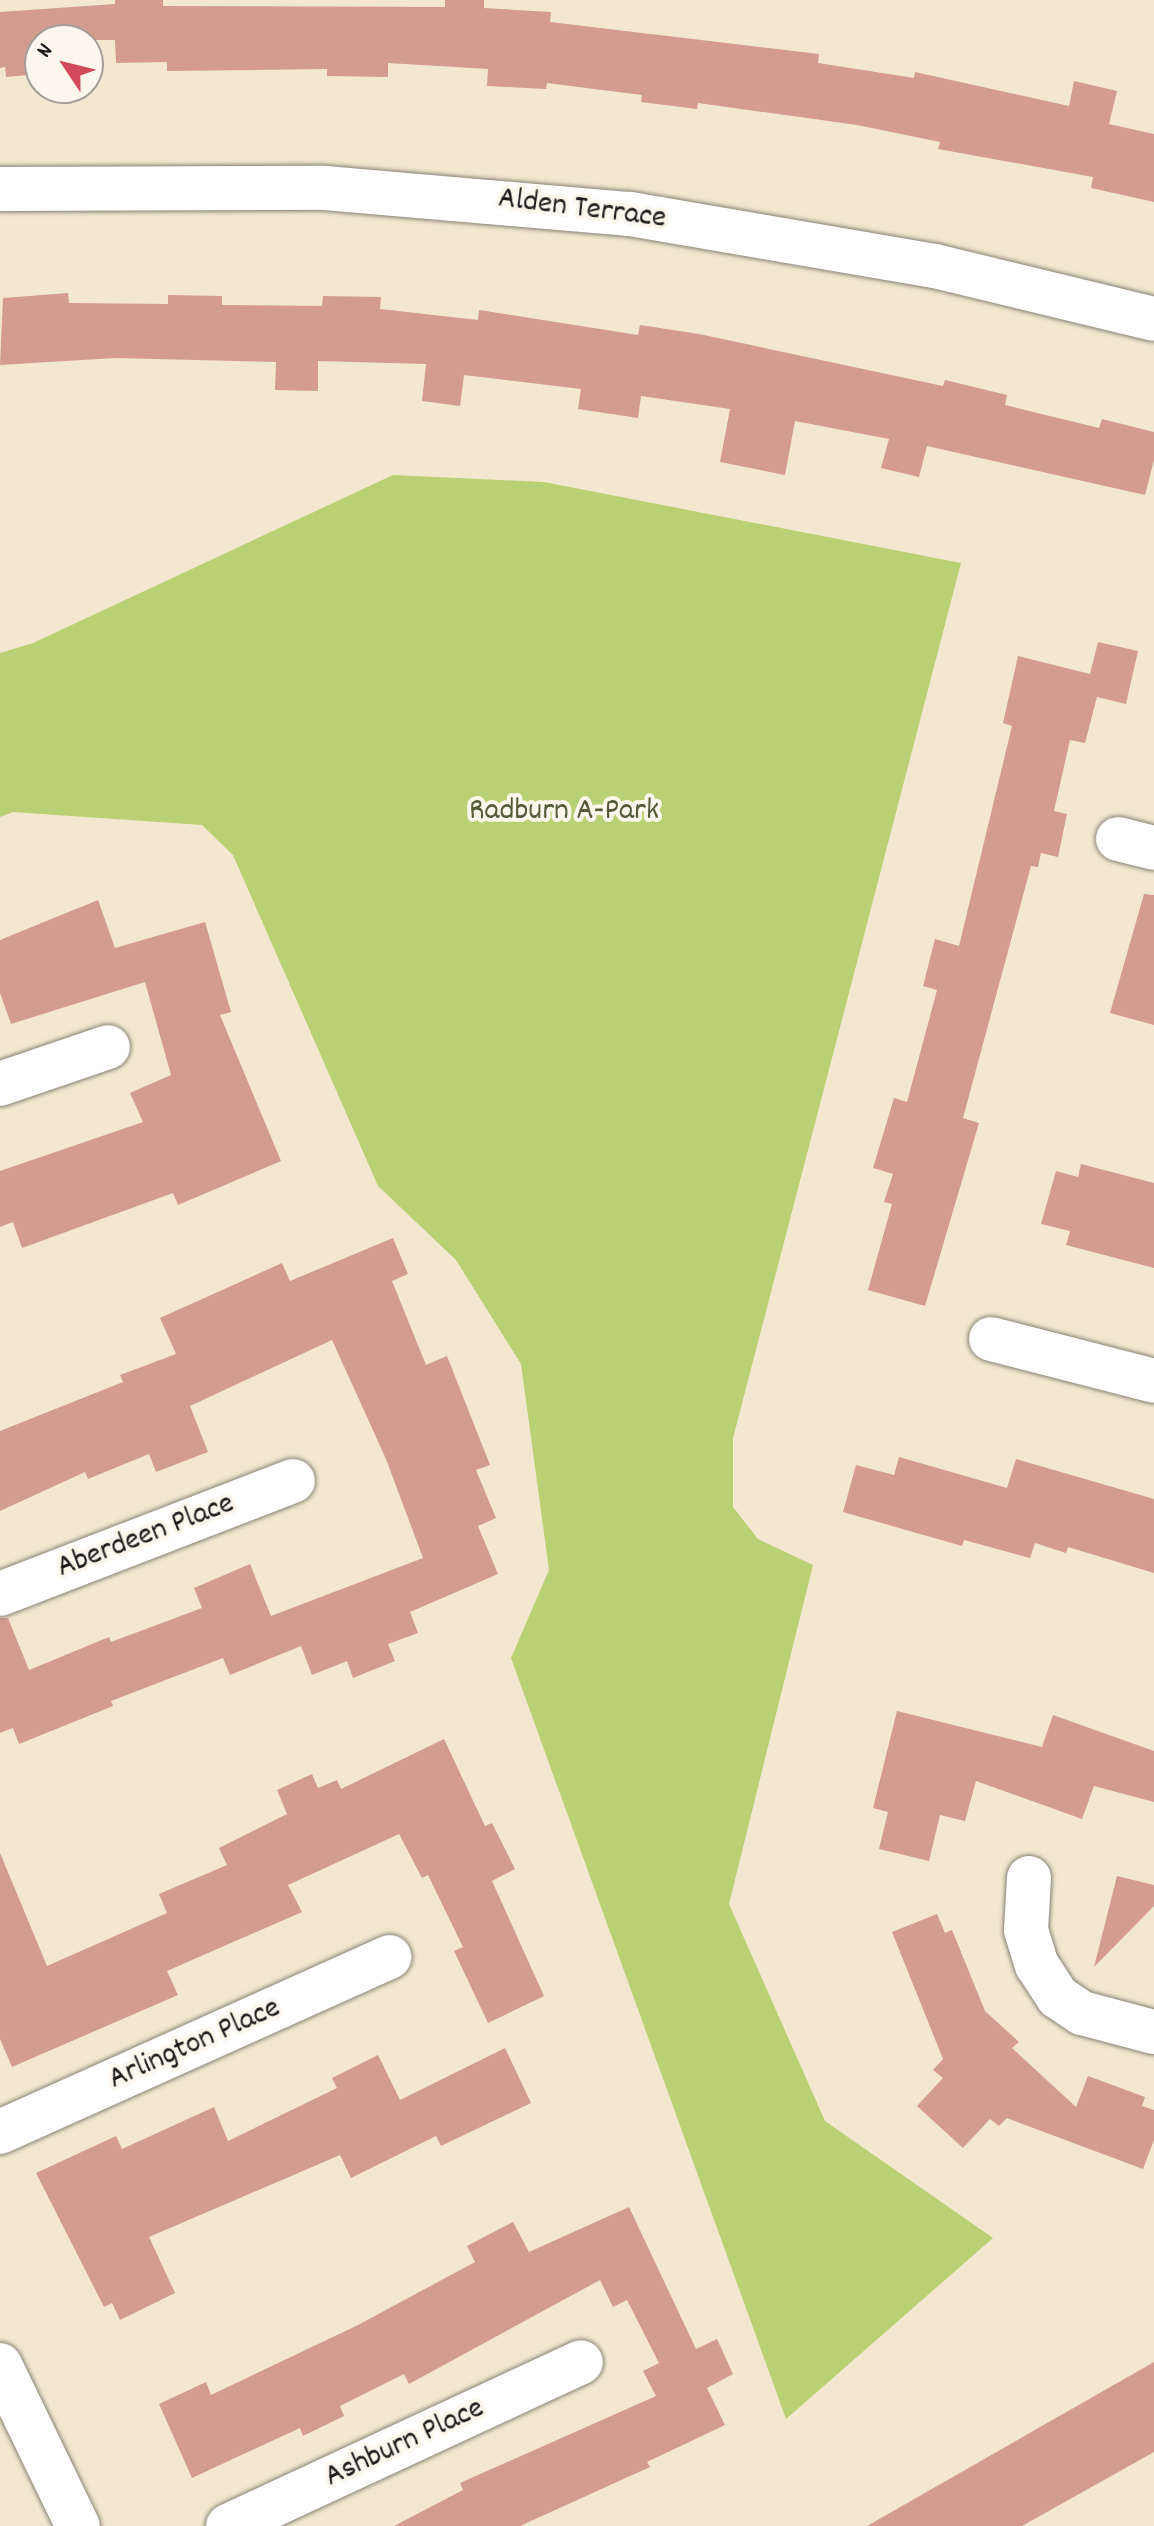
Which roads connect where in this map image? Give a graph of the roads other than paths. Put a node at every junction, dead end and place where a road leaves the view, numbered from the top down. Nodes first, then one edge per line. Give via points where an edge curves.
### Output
1 (0, 189) edge
2 (1154, 319) edge
3 (108, 1047) dead end
4 (0, 1084) edge
5 (991, 1339) dead end
6 (1154, 1381) edge
7 (293, 1481) dead end
8 (0, 1594) edge
9 (1029, 1878) dead end
10 (390, 1957) dead end
11 (1154, 2032) edge
12 (0, 2132) edge
13 (581, 2362) dead end
14 (0, 2365) edge
15 (78, 2526) edge
16 (228, 2526) edge

1 - 2 street, Alden Terrace via 325,188 630,214 935,266
3 - 4 street
5 - 6 street
7 - 8 street, Aberdeen Place
9 - 11 street via 1026,1930 1037,1965 1058,1997 1082,2013
10 - 12 street, Arlington Place
13 - 16 street, Ashburn Place
14 - 15 street

